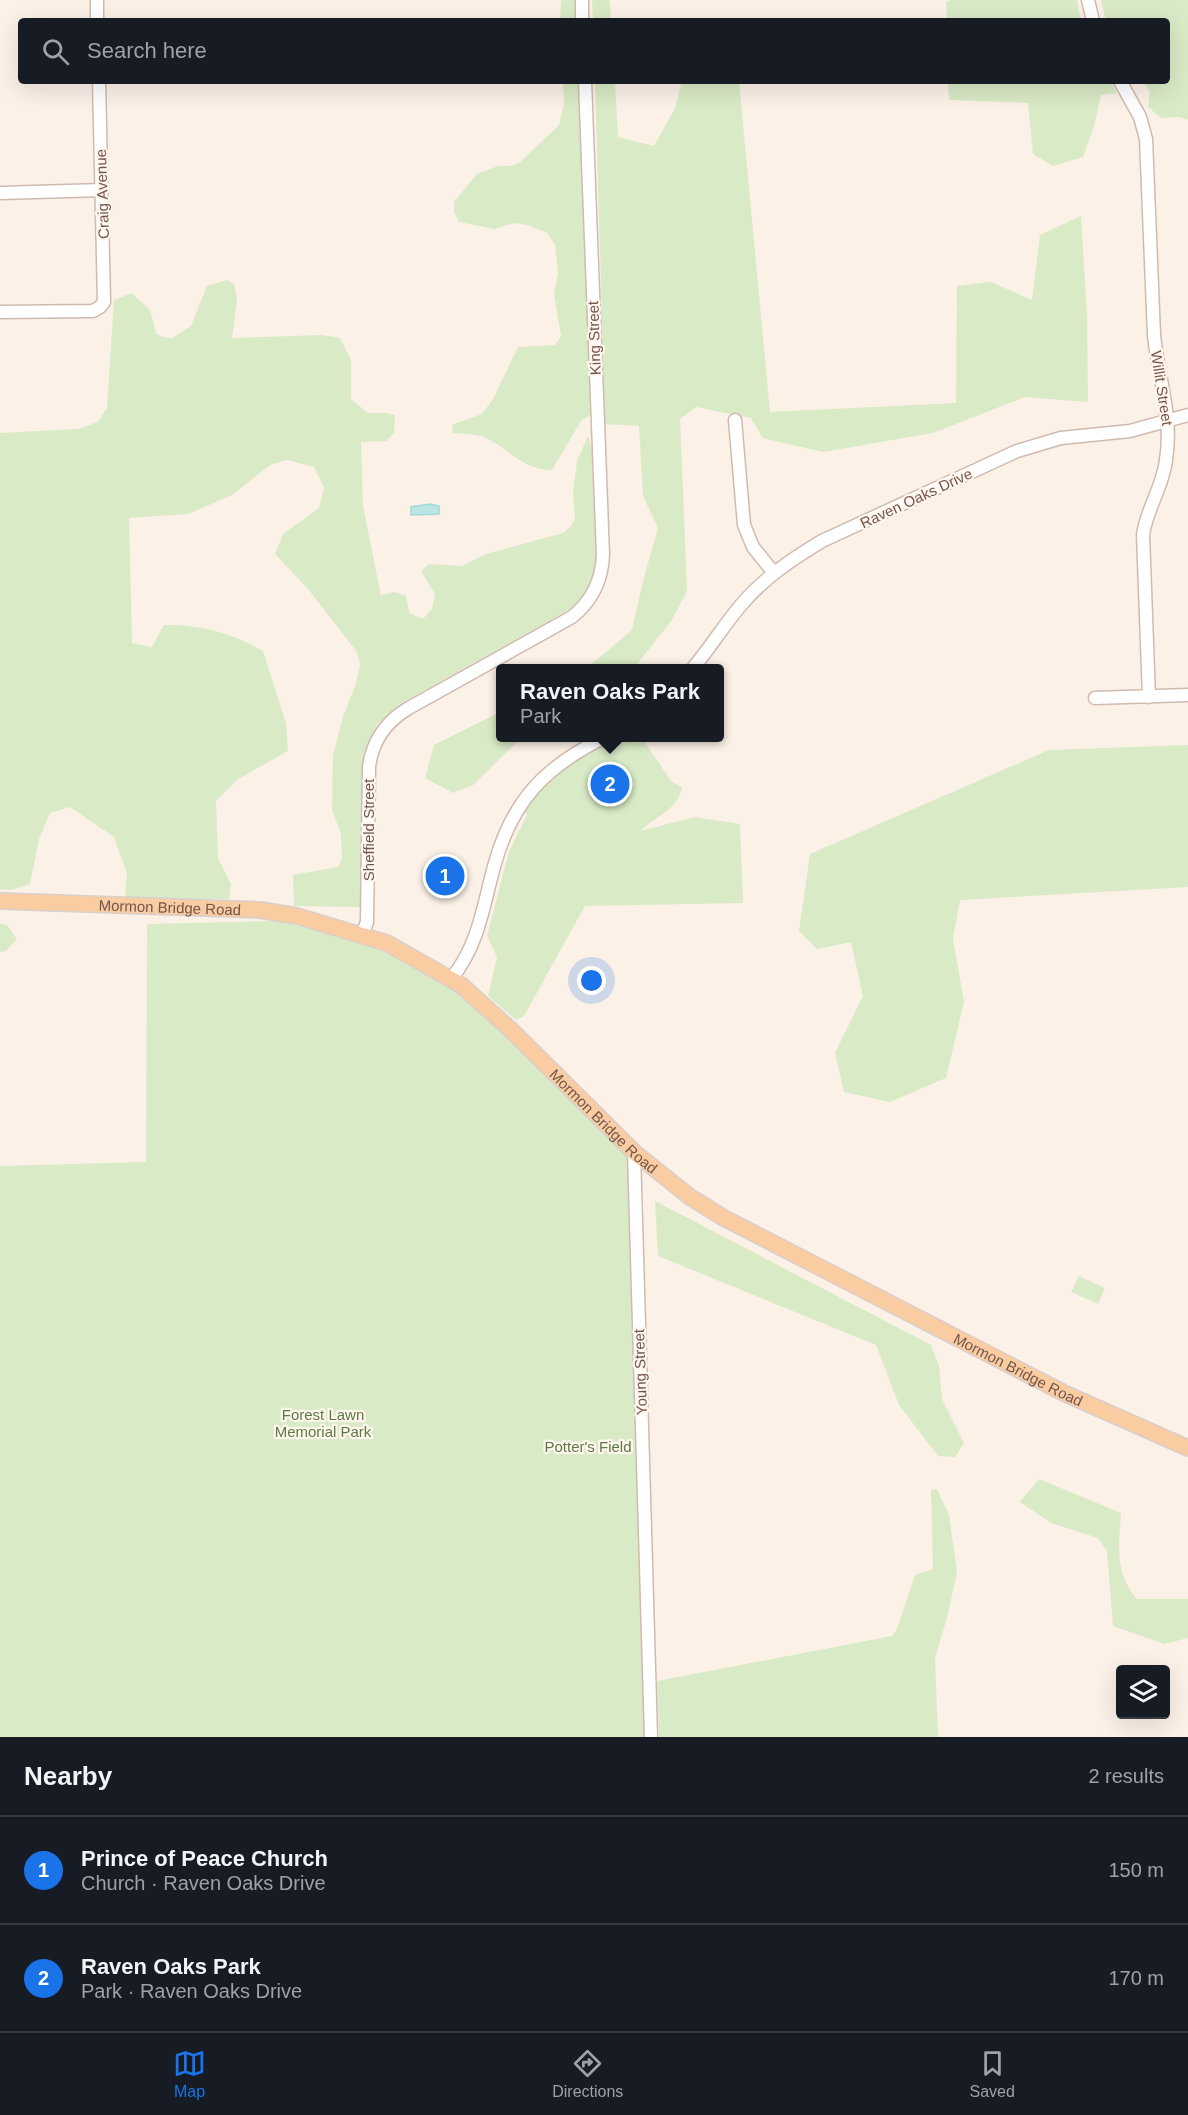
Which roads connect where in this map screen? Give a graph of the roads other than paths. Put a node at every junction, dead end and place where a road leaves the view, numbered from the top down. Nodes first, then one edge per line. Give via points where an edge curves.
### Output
1 (97, 0) edge
2 (582, 0) edge
3 (1088, 0) edge
4 (98, 18) edge
5 (582, 18) edge
6 (1092, 18) edge
7 (99, 84) edge
8 (585, 84) edge
9 (1122, 84) edge
10 (102, 190) junction
11 (0, 193) edge
12 (0, 312) edge
13 (1188, 415) edge
14 (735, 420) dead end
15 (1169, 420) junction
16 (774, 573) junction
17 (697, 664) edge
18 (1188, 695) edge
19 (1149, 696) junction
20 (1095, 699) dead end
21 (385, 728) joint
22 (596, 742) edge
23 (0, 901) edge
24 (362, 935) junction
25 (452, 978) junction
26 (634, 1152) junction
27 (1188, 1448) edge
28 (651, 1737) edge

1 - 4 street
2 - 5 street
3 - 6 street
7 - 10 street, Craig Avenue
8 - 21 street, King Street via 603,555 600,578 587,603 572,617 407,709
9 - 15 street, Willit Street via 1140,117 1146,139 1154,334
10 - 11 street
10 - 12 street, Craig Avenue via 102,305 93,311
13 - 15 street, Raven Oaks Drive
14 - 16 street via 744,525 753,546
15 - 16 street, Raven Oaks Drive via 1130,431 1060,438 1017,451 822,541
15 - 19 street, Willit Street via 1164,472 1143,536
16 - 17 street, Raven Oaks Drive via 742,603
18 - 19 street
19 - 20 street
21 - 24 street, Sheffield Street via 373,749 369,767 367,922
22 - 25 street via 563,762 517,808 503,838 480,928
23 - 24 main road, Mormon Bridge Road via 260,910
24 - 25 main road, Mormon Bridge Road via 387,943
25 - 26 main road, Mormon Bridge Road via 511,1030
26 - 27 main road, Mormon Bridge Road via 690,1197 724,1218 1065,1394
26 - 28 street, Young Street

